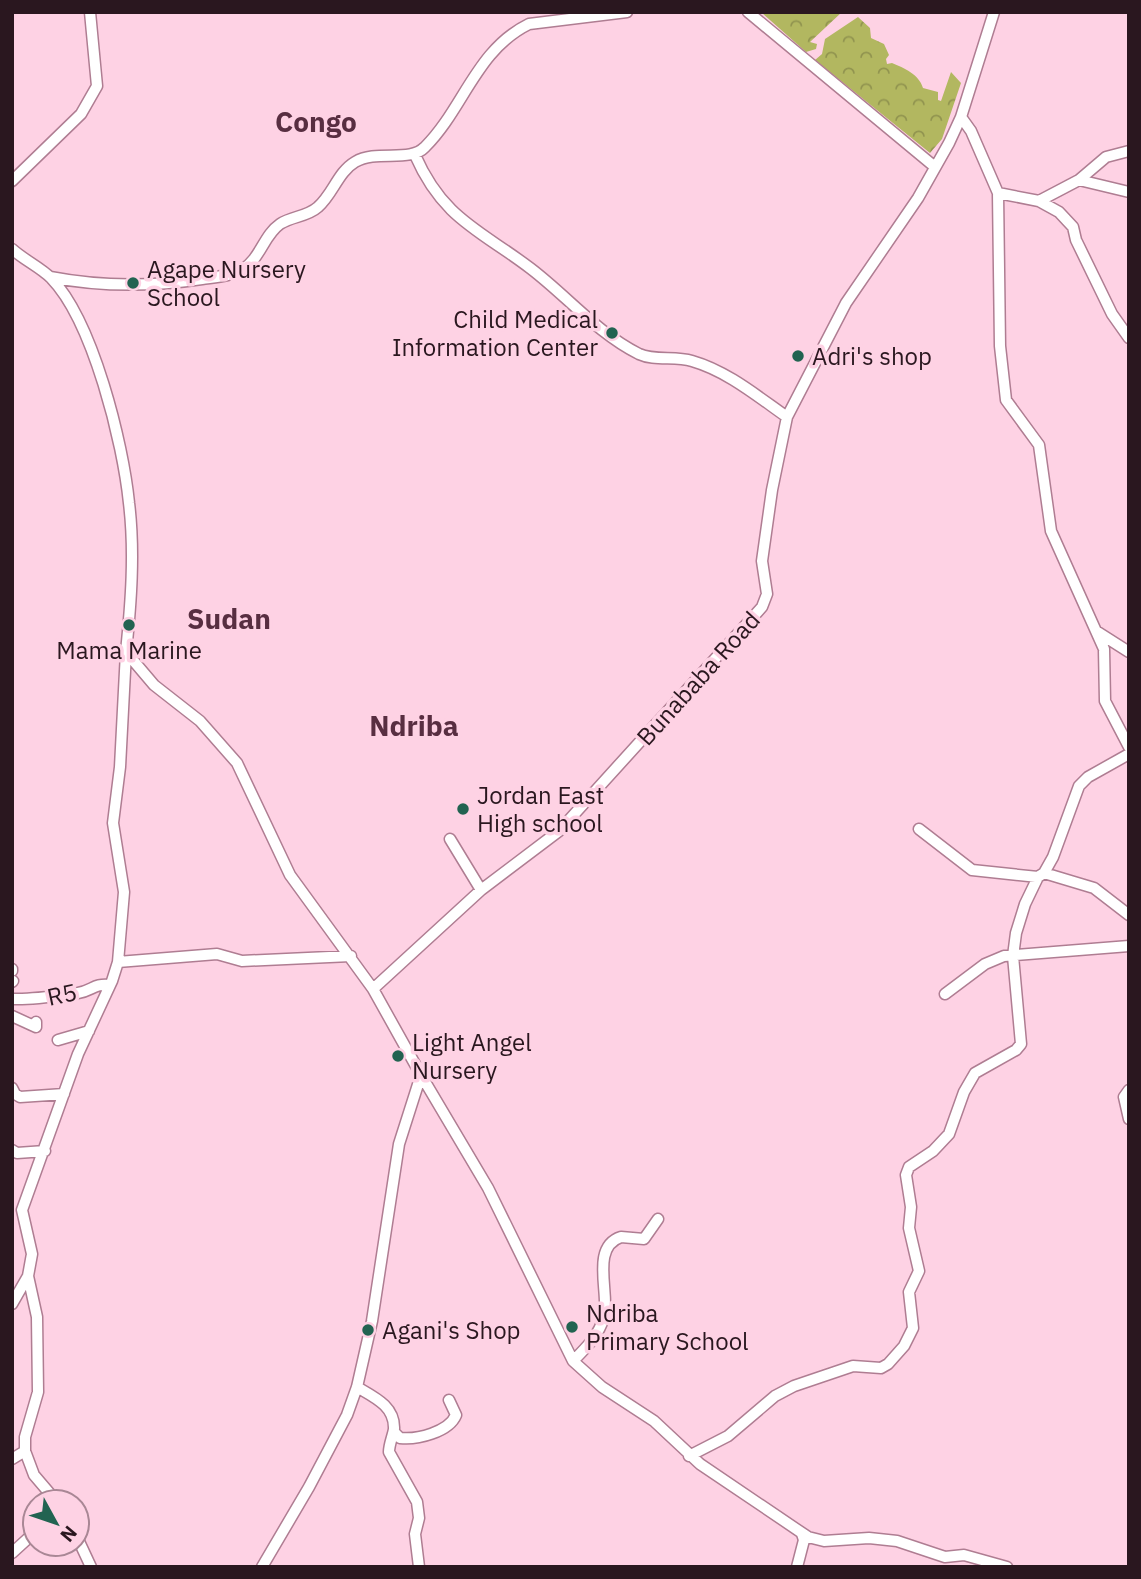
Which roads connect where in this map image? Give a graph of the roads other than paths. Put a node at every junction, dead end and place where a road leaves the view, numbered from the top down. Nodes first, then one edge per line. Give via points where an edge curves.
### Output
1 (90, 12) edge
2 (627, 12) edge
3 (748, 12) edge
4 (994, 12) edge
5 (961, 117) junction
6 (1129, 151) edge
7 (415, 155) junction
8 (935, 167) junction
9 (1079, 180) junction
10 (12, 181) edge
11 (1129, 192) edge
12 (998, 193) junction
13 (1039, 201) junction
14 (12, 249) edge
15 (50, 277) junction
16 (1129, 338) edge
17 (787, 417) junction
18 (1096, 631) junction
19 (126, 652) junction
20 (1129, 652) edge
21 (1129, 747) edge
22 (1129, 754) edge
23 (919, 829) dead end
24 (450, 839) dead end
25 (1041, 875) junction
26 (481, 890) junction
27 (1129, 915) edge
28 (1129, 946) edge
29 (351, 956) junction
30 (1013, 956) junction
31 (118, 962) junction
32 (110, 985) junction
33 (373, 989) junction
34 (946, 994) dead end
35 (12, 999) edge
36 (12, 1016) edge
37 (36, 1022) dead end
38 (89, 1031) junction
39 (58, 1040) dead end
40 (421, 1075) junction
41 (12, 1088) edge
42 (1129, 1090) edge
43 (64, 1094) junction
44 (1129, 1119) edge
45 (12, 1150) edge
46 (45, 1151) junction
47 (17, 1211) edge
48 (658, 1219) dead end
49 (28, 1276) junction
50 (31, 1291) junction
51 (15, 1292) edge
52 (12, 1304) edge
53 (573, 1361) junction
54 (358, 1387) junction
55 (449, 1401) dead end
56 (394, 1432) junction
57 (25, 1451) junction
58 (689, 1456) junction
59 (12, 1459) edge
60 (45, 1488) edge
61 (802, 1534) junction
62 (262, 1567) edge
63 (419, 1567) edge
64 (797, 1567) edge
65 (1007, 1567) edge

1 - 10 street via 97,86 81,114
2 - 7 street via 529,24 516,30 488,55 433,139
3 - 8 street
4 - 5 street, Bunababa Road
5 - 8 street, Bunababa Road
5 - 12 street
6 - 9 street via 1106,157
7 - 15 street via 382,154 355,162 319,206 279,225 243,270 141,286
7 - 17 street via 435,191 466,226 530,268 625,346 643,356 689,360 713,368
8 - 17 street, Bunababa Road via 846,303
9 - 11 street
9 - 13 street
12 - 13 street
12 - 18 street via 1000,346 1006,400 1039,445 1051,531
13 - 16 street via 1073,227 1112,314
14 - 15 street
15 - 19 street via 87,339 124,469 130,503 132,585
17 - 26 street, Bunababa Road via 762,561 766,594 762,607 559,831
18 - 20 street
18 - 21 street via 1106,656 1105,701
19 - 29 street via 154,685 200,721 230,754 290,875
19 - 31 street via 113,823 124,892
22 - 25 street via 1079,786 1053,857
23 - 25 street via 972,870
24 - 26 street
25 - 27 street via 1094,888
25 - 30 street via 1018,924
26 - 33 street, Bunababa Road
28 - 30 street
29 - 31 street via 242,961 217,954
29 - 33 street
30 - 34 street via 985,964
30 - 58 street via 1021,1044 975,1073 949,1134 909,1167 906,1175 909,1228 919,1271 909,1292 913,1328 904,1346 881,1368 853,1366 784,1391 728,1436
31 - 32 street
32 - 35 street, R5 via 36,1000
32 - 38 street
33 - 40 street
36 - 37 street via 36,1027
38 - 39 street
38 - 43 street
40 - 53 street via 488,1188
40 - 54 street via 399,1144
41 - 43 street via 20,1097
42 - 44 street via 1124,1097
43 - 46 street
45 - 46 street
46 - 47 street
47 - 49 street via 32,1254
48 - 53 street via 644,1239 621,1237 608,1247 603,1266 607,1299 603,1322
49 - 50 street
49 - 51 street
50 - 51 street
50 - 57 street via 37,1317 38,1392
51 - 52 street
53 - 58 street via 654,1420
54 - 56 street via 384,1404 391,1413
54 - 62 street via 309,1487
55 - 56 street via 456,1417 443,1427 410,1439
56 - 63 street via 389,1452 418,1508
57 - 59 street
57 - 60 street via 34,1475
58 - 61 street
61 - 64 street
61 - 65 street via 824,1541 897,1541 945,1557 964,1555

